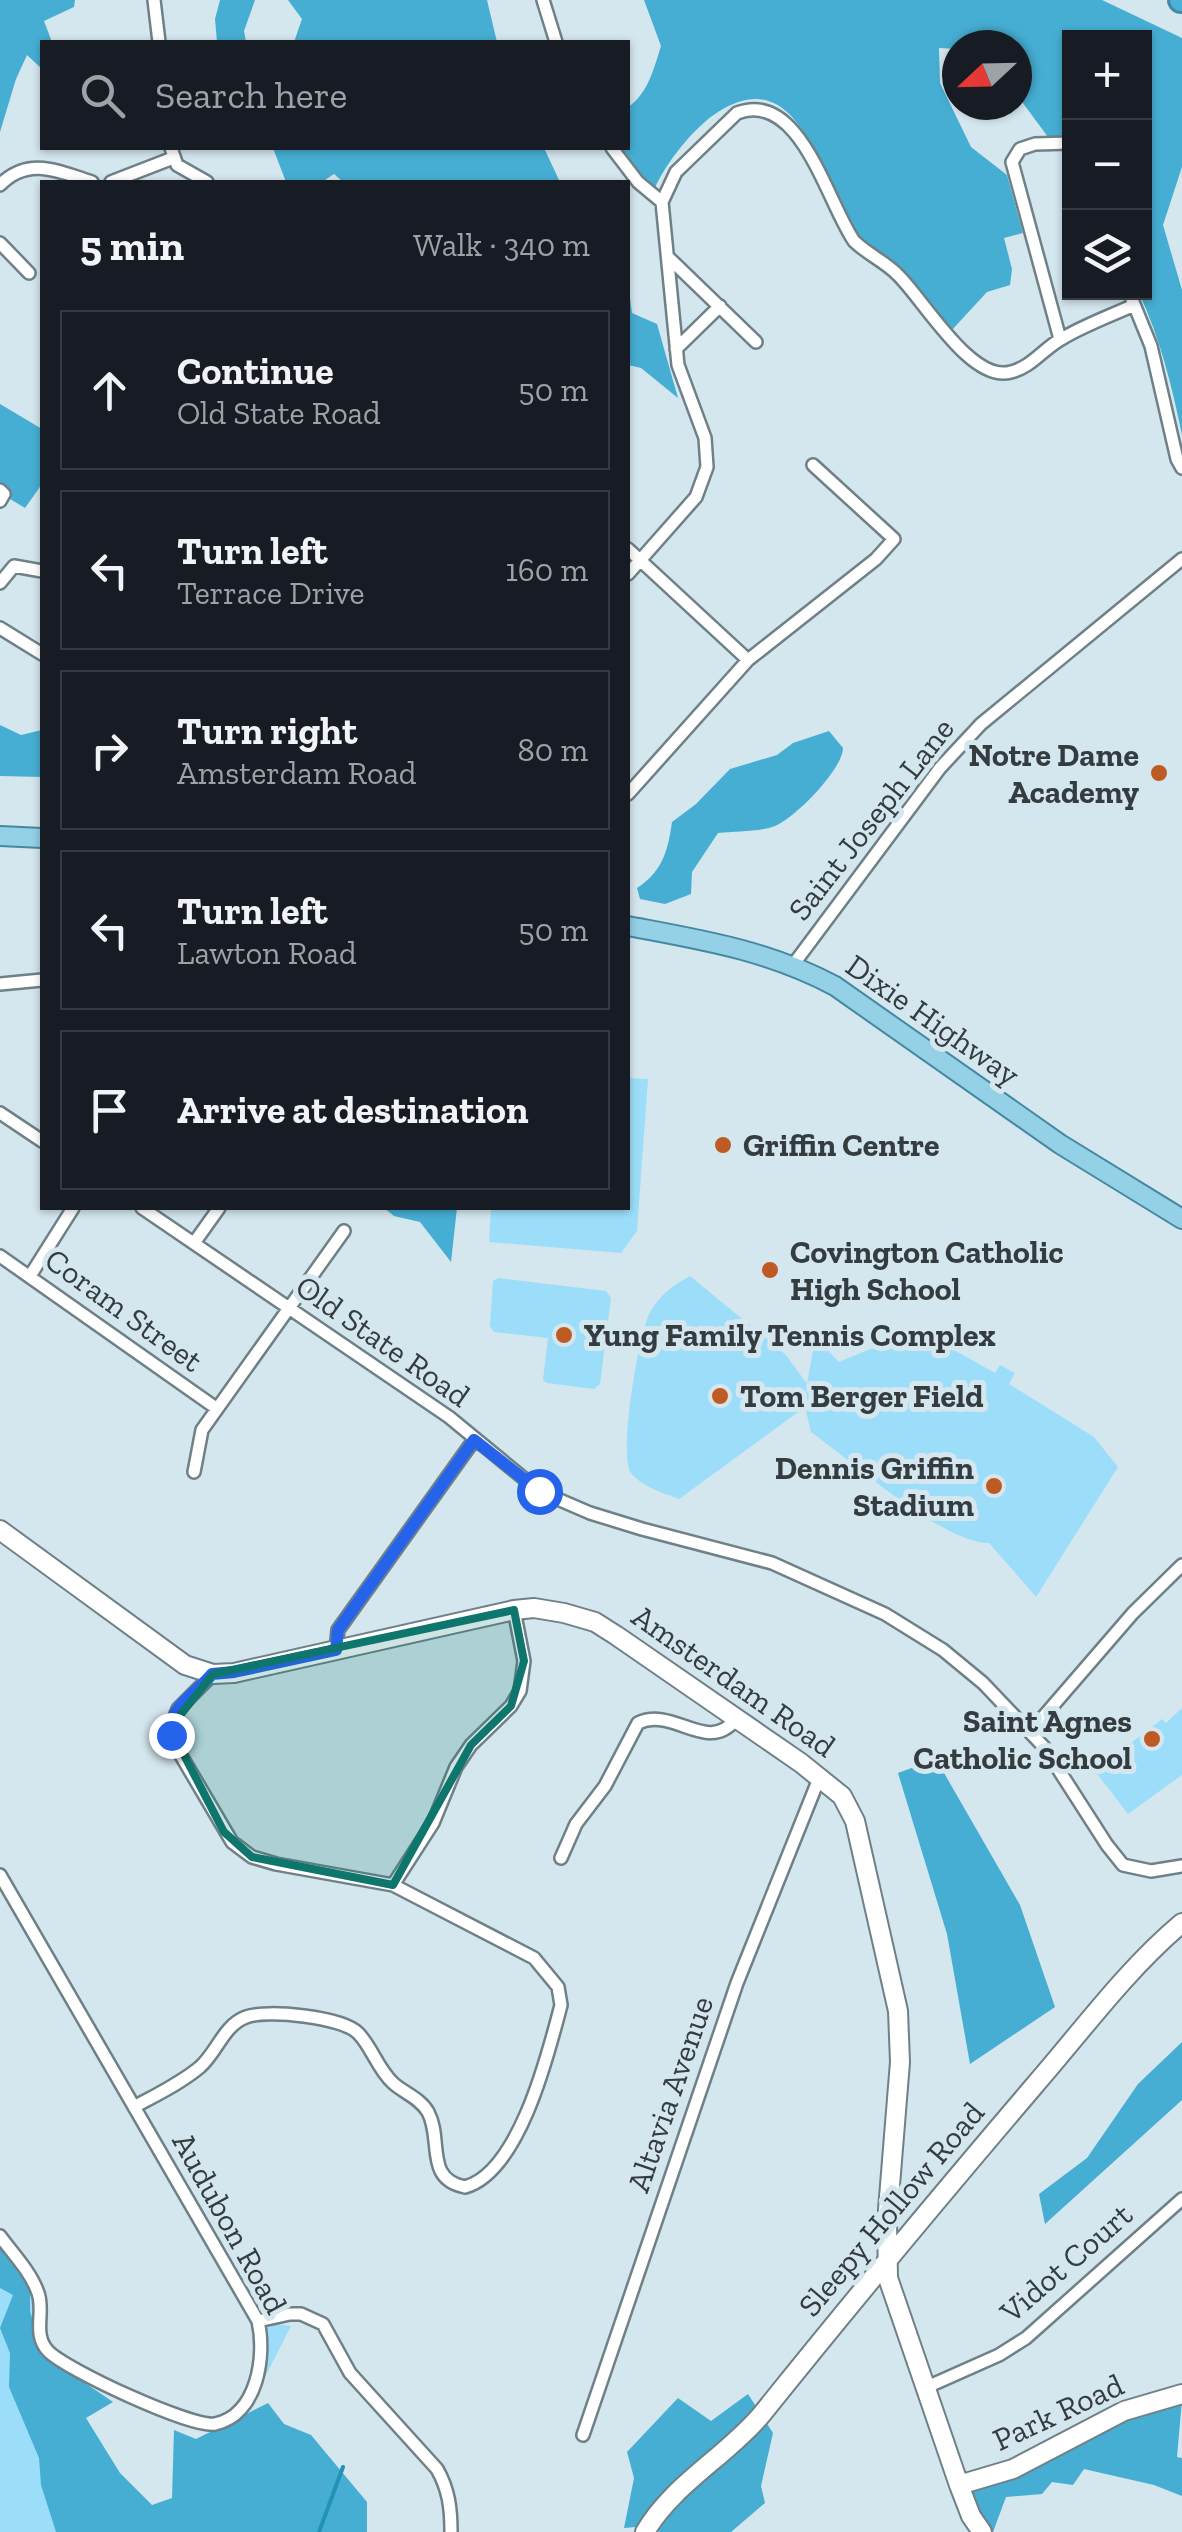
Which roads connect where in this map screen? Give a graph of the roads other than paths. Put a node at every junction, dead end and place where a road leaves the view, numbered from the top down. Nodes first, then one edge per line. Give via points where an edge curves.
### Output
1 (154, 0) edge
2 (543, 0) edge
3 (159, 40) edge
4 (555, 40) edge
5 (1062, 143) edge
6 (614, 150) edge
7 (172, 152) edge
8 (86, 180) edge
9 (116, 180) edge
10 (204, 180) edge
11 (0, 185) edge
12 (662, 202) junction
13 (0, 244) edge
14 (668, 257) junction
15 (29, 273) dead end
16 (1130, 300) edge
17 (1132, 300) edge
18 (720, 306) junction
19 (1060, 339) junction
20 (756, 342) dead end
21 (676, 349) junction
22 (813, 465) dead end
23 (1182, 468) edge
24 (0, 490) edge
25 (0, 500) edge
26 (630, 551) edge
27 (1182, 559) edge
28 (639, 562) junction
29 (40, 571) edge
30 (630, 572) edge
31 (0, 583) edge
32 (0, 628) edge
33 (40, 653) edge
34 (748, 660) junction
35 (630, 792) edge
36 (0, 836) edge
37 (40, 838) edge
38 (630, 926) edge
39 (794, 965) junction
40 (40, 980) edge
41 (0, 984) edge
42 (0, 1113) edge
43 (40, 1140) edge
44 (72, 1210) edge
45 (145, 1210) edge
46 (218, 1210) edge
47 (1182, 1219) edge
48 (344, 1231) dead end
49 (194, 1243) junction
50 (0, 1256) edge
51 (30, 1276) junction
52 (289, 1308) junction
53 (216, 1408) junction
54 (474, 1440) junction
55 (194, 1472) dead end
56 (0, 1530) edge
57 (1182, 1565) edge
58 (514, 1610) junction
59 (336, 1650) junction
60 (212, 1674) junction
61 (736, 1718) junction
62 (1031, 1731) junction
63 (820, 1776) junction
64 (561, 1858) dead end
65 (1182, 1866) edge
66 (0, 1874) edge
67 (393, 1885) junction
68 (1182, 1923) edge
69 (134, 2107) junction
70 (1182, 2199) edge
71 (0, 2236) edge
72 (888, 2258) junction
73 (258, 2321) junction
74 (927, 2388) junction
75 (1182, 2394) edge
76 (584, 2435) dead end
77 (959, 2485) junction
78 (450, 2532) edge
79 (645, 2532) edge
80 (982, 2532) edge

1 - 3 street
2 - 4 street
5 - 19 street via 1020,149 1012,162
6 - 12 street
7 - 9 street
7 - 10 street via 177,166
8 - 11 street via 44,167 17,171
12 - 14 street
12 - 19 street via 676,172 712,134 738,113 764,110 798,135 854,241 896,273 974,360 1010,373
13 - 15 street
14 - 18 street
14 - 21 street
16 - 19 street
17 - 23 street
18 - 20 street
18 - 21 street
21 - 28 street via 705,438 707,466 696,497
22 - 34 street via 894,539
24 - 25 street
26 - 28 street
27 - 39 street, Saint Joseph Lane via 981,724 940,768
28 - 30 street
28 - 34 street
29 - 31 street via 14,566
32 - 33 street
34 - 35 street
36 - 37 main road
38 - 39 main road, Dixie Highway
39 - 47 main road, Dixie Highway
40 - 41 street
42 - 43 street
44 - 51 street
45 - 49 street, Old State Road
46 - 49 street
48 - 52 street
49 - 52 street, Old State Road
50 - 51 street, Coram Street
51 - 53 street, Coram Street
52 - 53 street
52 - 54 street, Old State Road
53 - 55 street via 202,1430
54 - 59 street via 338,1630
54 - 62 street, Old State Road via 527,1484 560,1500 642,1530 761,1559 884,1614 967,1668
56 - 60 street via 185,1664
57 - 62 street
58 - 59 street, Amsterdam Road
58 - 61 street, Amsterdam Road via 595,1622
58 - 67 street via 524,1661 520,1691 456,1767 433,1823
59 - 60 street, Amsterdam Road
60 - 67 street via 178,1709 170,1728 232,1842 276,1864
61 - 63 street, Amsterdam Road
61 - 64 street via 715,1733 661,1717 638,1723
62 - 65 street, Old State Road via 1123,1865 1150,1871
63 - 72 street, Amsterdam Road via 842,1796 854,1820 898,2010
63 - 76 street, Altavia Avenue via 737,1983
66 - 69 street, Audubon Road
67 - 69 street via 534,1958 558,1987 559,2012 521,2126 482,2181 465,2187 441,2175 426,2108 394,2084 344,2022 248,2016 231,2026 198,2069
68 - 72 street, Sleepy Hollow Road
69 - 73 street, Audubon Road
70 - 74 street, Vidot Court via 1026,2338
71 - 73 street, Audubon Road via 35,2283 39,2333 48,2352 186,2419 216,2424 248,2400 262,2354
72 - 74 street, Amsterdam Road via 888,2278
72 - 79 street, Sleepy Hollow Road via 759,2417 666,2503
73 - 78 street via 302,2314 324,2324 350,2374 445,2483
74 - 77 street, Amsterdam Road
75 - 77 street, Park Road via 1124,2411 1013,2468
77 - 80 street, Amsterdam Road

